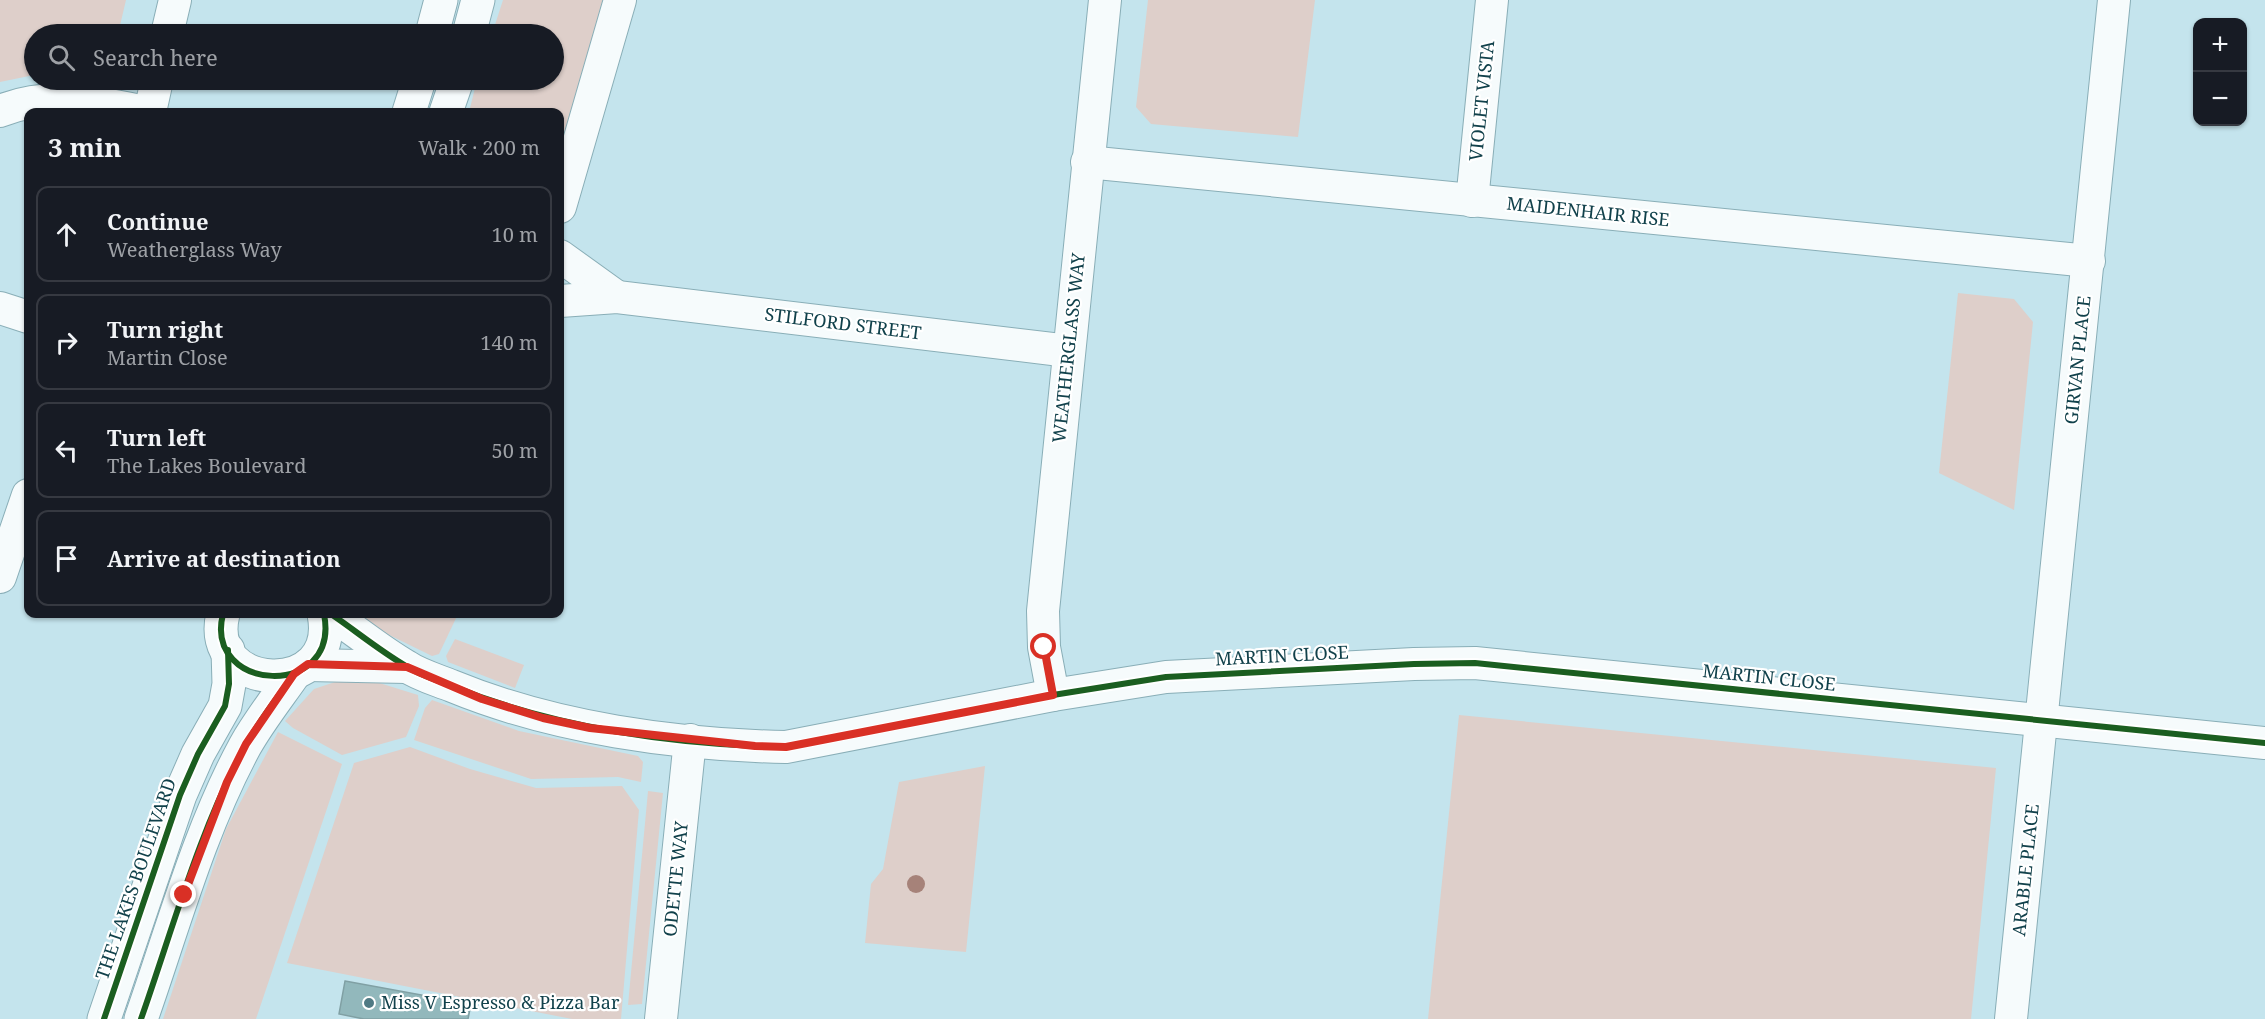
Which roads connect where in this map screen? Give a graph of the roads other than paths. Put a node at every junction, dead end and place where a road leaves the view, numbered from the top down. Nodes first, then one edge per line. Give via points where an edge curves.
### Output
1 (175, 0) edge
2 (441, 0) edge
3 (478, 0) edge
4 (620, 0) edge
5 (1105, 0) edge
6 (1492, 0) edge
7 (2114, 0) edge
8 (169, 24) edge
9 (435, 24) edge
10 (472, 24) edge
11 (155, 90) edge
12 (416, 90) edge
13 (454, 90) edge
14 (126, 108) edge
15 (149, 108) edge
16 (410, 108) edge
17 (447, 108) edge
18 (0, 111) edge
19 (1087, 162) junction
20 (564, 193) edge
21 (1472, 201) junction
22 (564, 259) edge
23 (2089, 261) junction
24 (617, 297) junction
25 (564, 301) edge
26 (0, 308) edge
27 (24, 316) edge
28 (1069, 351) junction
29 (24, 507) edge
30 (0, 577) edge
31 (223, 618) edge
32 (324, 618) edge
33 (337, 618) edge
34 (228, 650) junction
35 (407, 667) junction
36 (301, 669) junction
37 (1053, 695) junction
38 (2042, 720) junction
39 (690, 740) junction
40 (2265, 743) edge
41 (104, 1019) edge
42 (141, 1019) edge
43 (661, 1019) edge
44 (2011, 1019) edge

1 - 8 street
2 - 9 street
3 - 10 street
4 - 20 street
5 - 19 street, WEATHERGLASS WAY
6 - 21 street, VIOLET VISTA
7 - 23 street, GIRVAN PLACE
11 - 15 street
12 - 16 street
13 - 17 street
14 - 18 street via 53,98
19 - 21 street, MAIDENHAIR RISE
19 - 28 street, WEATHERGLASS WAY
21 - 23 street, MAIDENHAIR RISE
22 - 24 street, STILFORD STREET
23 - 38 street, GIRVAN PLACE
24 - 25 street, STILFORD STREET
24 - 28 street, STILFORD STREET
26 - 27 street
28 - 37 street, WEATHERGLASS WAY via 1042,628
29 - 30 street
31 - 34 street, THE LAKES BOULEVARD via 222,636
32 - 36 street via 324,639 318,653
33 - 35 street, MARTIN CLOSE
34 - 36 street via 236,662 256,674 279,678
34 - 41 street, THE LAKES BOULEVARD via 225,706 180,795
35 - 36 street, MARTIN CLOSE
35 - 39 street, MARTIN CLOSE via 482,699 543,718
36 - 42 street via 246,744 227,782
37 - 38 street, MARTIN CLOSE via 1166,677 1475,663
37 - 39 street, MARTIN CLOSE via 786,747
38 - 40 street, MARTIN CLOSE
38 - 44 street, ARABLE PLACE
39 - 43 street, ODETTE WAY

